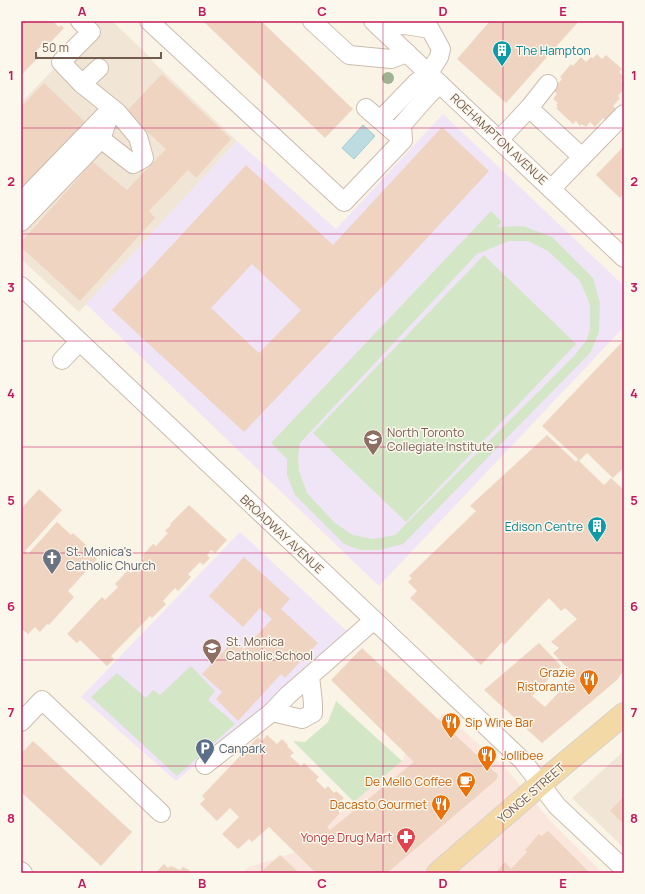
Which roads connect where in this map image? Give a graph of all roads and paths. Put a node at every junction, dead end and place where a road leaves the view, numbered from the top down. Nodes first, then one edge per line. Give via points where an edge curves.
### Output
1 (80, 21) edge
2 (149, 21) edge
3 (312, 21) edge
4 (376, 23) edge
5 (407, 53) junction
6 (99, 68) dead end
7 (434, 79) junction
8 (82, 84) junction
9 (548, 84) dead end
10 (112, 108) junction
11 (366, 108) dead end
12 (529, 108) junction
13 (624, 114) edge
14 (385, 115) dead end
15 (101, 139) junction
16 (403, 140) junction
17 (499, 140) junction
18 (582, 157) junction
19 (551, 189) junction
20 (21, 202) edge
21 (21, 222) edge
22 (624, 258) edge
23 (21, 286) edge
24 (79, 342) junction
25 (62, 360) dead end
26 (374, 620) junction
27 (310, 676) junction
28 (272, 712) junction
29 (624, 714) edge
30 (21, 722) edge
31 (205, 765) dead end
32 (540, 784) junction
33 (161, 813) dead end
34 (624, 869) edge
35 (438, 873) edge

1 - 8 street via 91,32 61,62
2 - 16 street via 344,202
3 - 5 street via 349,54 391,59
4 - 5 street, ROEHAMPTON AVENUE
4 - 7 street via 430,29 441,49
5 - 7 street, ROEHAMPTON AVENUE
6 - 8 street
7 - 14 street via 416,83
7 - 16 street via 429,94 402,125
7 - 17 street, ROEHAMPTON AVENUE
8 - 10 street
9 - 12 street
10 - 15 street
10 - 15 street via 138,136 147,162 133,164
10 - 20 street
11 - 16 street
12 - 17 street
12 - 18 street
13 - 18 street
15 - 21 street
17 - 19 street, ROEHAMPTON AVENUE
18 - 19 street
19 - 22 street, ROEHAMPTON AVENUE
23 - 24 street, BROADWAY AVENUE
24 - 25 street
24 - 26 street, BROADWAY AVENUE
26 - 27 street
26 - 32 street, BROADWAY AVENUE via 523,761
27 - 28 street
27 - 28 street via 313,712 302,719
28 - 31 street
29 - 32 main road, YONGE STREET
30 - 33 street via 42,700
32 - 34 street, BROADWAY AVENUE via 557,806
32 - 35 main road, YONGE STREET

